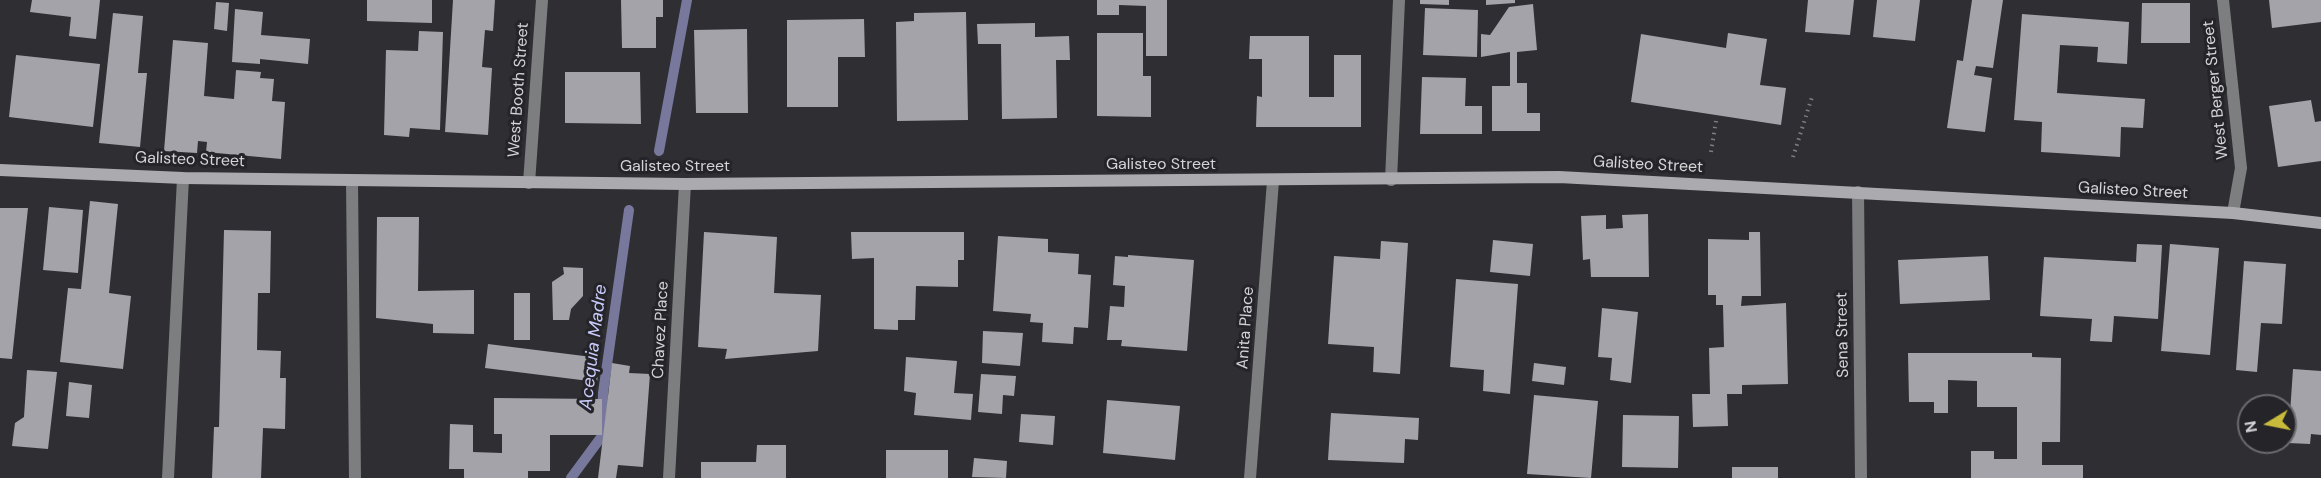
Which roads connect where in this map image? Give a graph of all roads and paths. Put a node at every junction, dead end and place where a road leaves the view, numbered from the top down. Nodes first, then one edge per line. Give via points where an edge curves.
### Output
1 (542, 0) edge
2 (1399, 0) edge
3 (2223, 0) edge
4 (1812, 97) dead end
5 (1716, 121) dead end
6 (1711, 152) dead end
7 (1793, 158) dead end
8 (0, 170) edge
9 (183, 178) junction
10 (1391, 180) junction
11 (352, 181) junction
12 (1273, 181) junction
13 (529, 183) junction
14 (685, 184) junction
15 (1858, 192) junction
16 (2233, 213) junction
17 (2321, 222) edge
18 (168, 478) edge
19 (355, 478) edge
20 (669, 478) edge
21 (1250, 478) edge
22 (1861, 478) edge

1 - 13 street, West Booth Street
2 - 10 street
3 - 16 street, West Berger Street via 2241,168
4 - 7 path
5 - 6 path
8 - 9 street, Galisteo Street
9 - 11 street, Galisteo Street
9 - 18 street
10 - 12 street, Galisteo Street
10 - 15 street, Galisteo Street via 1559,177
11 - 13 street, Galisteo Street
11 - 19 street
12 - 14 street, Galisteo Street
12 - 21 street, Anita Place
13 - 14 street, Galisteo Street
14 - 20 street, Chavez Place
15 - 16 street, Galisteo Street
15 - 22 street, Sena Street
16 - 17 street, Galisteo Street

